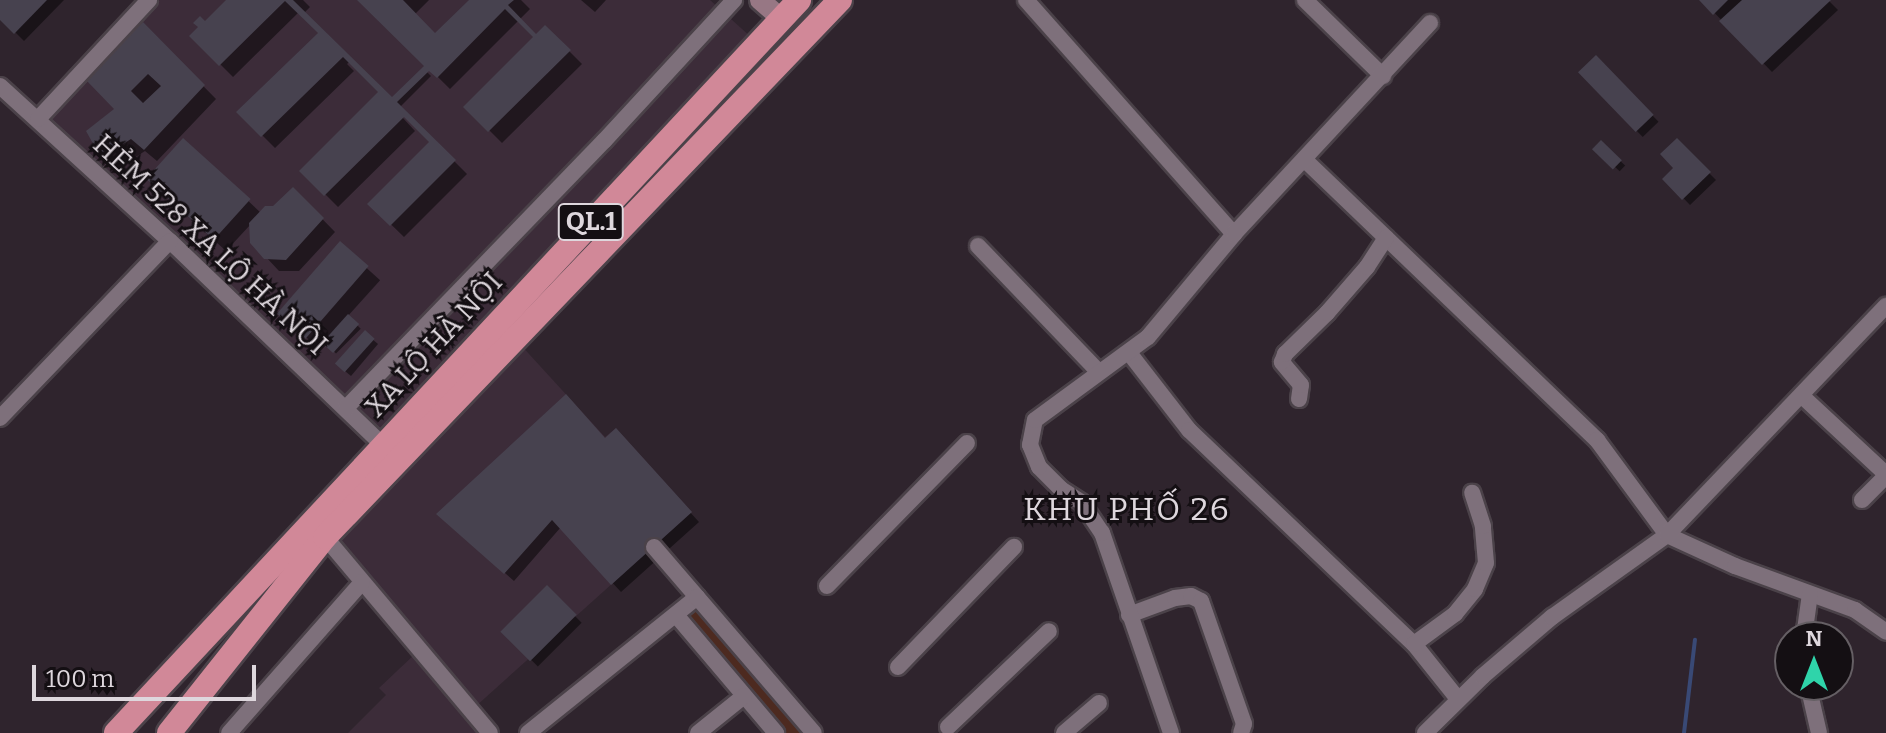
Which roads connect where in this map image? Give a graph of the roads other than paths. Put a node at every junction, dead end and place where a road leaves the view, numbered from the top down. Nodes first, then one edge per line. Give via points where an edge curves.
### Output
1 (149, 0) edge
2 (734, 0) edge
3 (760, 0) edge
4 (799, 0) edge
5 (840, 0) edge
6 (1026, 0) edge
7 (1305, 0) edge
8 (782, 19) junction
9 (1430, 23) dead end
10 (1383, 76) junction
11 (0, 86) edge
12 (38, 119) junction
13 (1305, 160) junction
14 (1234, 234) junction
15 (1386, 238) junction
16 (170, 241) junction
17 (978, 246) dead end
18 (1886, 306) edge
19 (1130, 354) junction
20 (1098, 371) junction
21 (1802, 396) junction
22 (1299, 399) dead end
23 (346, 408) junction
24 (0, 418) edge
25 (967, 443) dead end
26 (382, 444) junction
27 (1886, 475) edge
28 (1472, 493) dead end
29 (1862, 500) dead end
30 (1667, 535) junction
31 (325, 537) junction
32 (654, 547) dead end
33 (1014, 547) dead end
34 (362, 582) junction
35 (827, 586) dead end
36 (1810, 594) junction
37 (697, 597) junction
38 (676, 615) junction
39 (1129, 615) junction
40 (1806, 621) edge
41 (1049, 631) dead end
42 (1886, 632) edge
43 (1414, 644) junction
44 (898, 667) dead end
45 (744, 696) junction
46 (1458, 699) junction
47 (1812, 701) edge
48 (1099, 703) dead end
49 (948, 727) dead end
50 (116, 733) edge
51 (169, 733) edge
52 (229, 733) edge
53 (490, 733) edge
54 (528, 733) edge
55 (698, 733) edge
56 (776, 733) edge
57 (814, 733) edge
58 (1064, 733) edge
59 (1171, 733) edge
60 (1241, 733) edge
61 (1425, 733) edge
62 (1819, 733) edge

1 - 12 street
2 - 23 street
3 - 8 street
4 - 8 highway, XA LỘ HÀ NỘI / QL.1
5 - 31 highway, XA LỘ HÀ NỘI / QL.1
6 - 14 street
7 - 10 street
8 - 26 highway, XA LỘ HÀ NỘI / QL.1
9 - 10 street
10 - 13 street
11 - 12 street, HẺM 528 XA LỘ HÀ NỘI
12 - 16 street, HẺM 528 XA LỘ HÀ NỘI
13 - 14 street
13 - 15 street
14 - 19 street
15 - 22 street via 1327,313 1285,354 1282,362 1301,385
15 - 30 street via 1597,440
16 - 23 street, HẺM 528 XA LỘ HÀ NỘI
16 - 24 street
17 - 20 street
18 - 21 street
19 - 20 street
19 - 43 street via 1189,430
20 - 39 street via 1035,420 1030,445 1039,467 1093,517
21 - 27 street
21 - 30 street
23 - 26 street, HẺM 528 XA LỘ HÀ NỘI
25 - 35 street
26 - 50 highway, XA LỘ HÀ NỘI / QL.1
27 - 29 street
28 - 43 street via 1483,526 1486,563 1475,589 1455,614
30 - 36 street
30 - 46 street via 1552,617
31 - 34 street
31 - 51 highway, XA LỘ HÀ NỘI / QL.1
32 - 37 street
33 - 44 street
34 - 52 street
34 - 53 street
36 - 40 street
36 - 42 street via 1855,610
37 - 38 street
37 - 57 street
38 - 45 street
38 - 54 street
39 - 59 street
39 - 60 street via 1175,598 1201,601 1244,724
41 - 49 street
43 - 46 street
45 - 55 street
45 - 56 street
46 - 61 street
47 - 62 street
48 - 58 street

